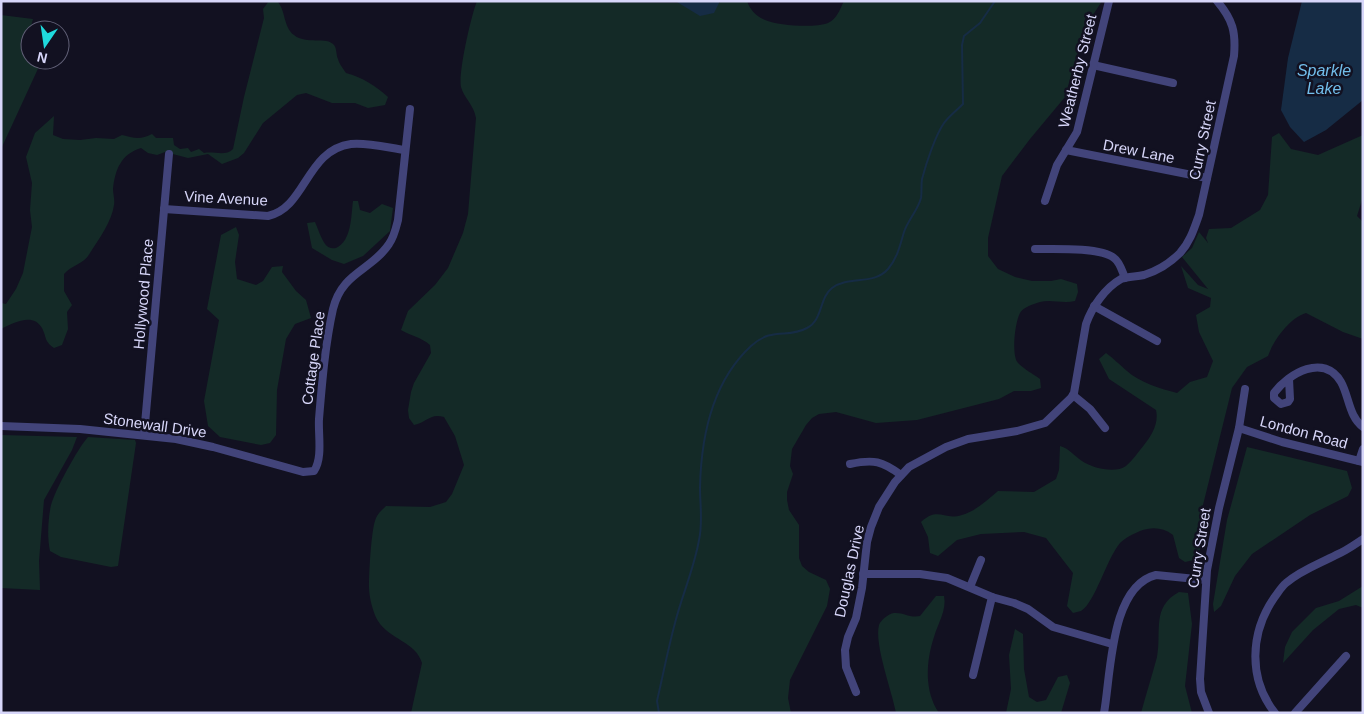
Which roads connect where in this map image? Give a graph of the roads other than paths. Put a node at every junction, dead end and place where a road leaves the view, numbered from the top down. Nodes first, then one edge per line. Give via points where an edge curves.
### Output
1 (1109, 1) edge
2 (1217, 1) edge
3 (1093, 65) junction
4 (1173, 83) dead end
5 (410, 109) dead end
6 (405, 150) junction
7 (1066, 150) junction
8 (169, 154) dead end
9 (1207, 178) junction
10 (1045, 201) dead end
11 (164, 209) junction
12 (1035, 249) dead end
13 (1125, 278) junction
14 (1094, 306) junction
15 (1156, 341) dead end
16 (1289, 379) dead end
17 (1245, 388) dead end
18 (1073, 395) junction
19 (1, 426) edge
20 (1363, 427) edge
21 (1105, 428) dead end
22 (1239, 428) junction
23 (144, 435) junction
24 (1363, 449) edge
25 (318, 455) joint
26 (1361, 462) edge
27 (850, 464) dead end
28 (901, 476) junction
29 (1363, 539) edge
30 (982, 560) dead end
31 (863, 574) junction
32 (1206, 580) junction
33 (970, 587) junction
34 (992, 597) junction
35 (1112, 644) junction
36 (1346, 656) dead end
37 (974, 676) dead end
38 (856, 692) dead end
39 (1104, 713) edge
40 (1209, 713) edge
41 (1275, 713) edge
42 (1295, 713) edge

1 - 3 street, Weatherby Street
2 - 9 street, Curry Street via 1231,20 1235,50
3 - 4 street
3 - 7 street, Weatherby Street via 1081,120
5 - 6 street, Cottage Place
6 - 11 street, Vine Avenue via 358,144 344,146 319,162 292,200 281,211 268,216
6 - 25 street, Cottage Place via 398,220 390,243 347,281 334,304 319,421
7 - 9 street, Drew Lane
7 - 10 street, Weatherby Street via 1057,165
8 - 11 street, Hollywood Place
9 - 13 street, Curry Street via 1199,216 1186,245 1159,268
11 - 23 street, Hollywood Place
12 - 13 street via 1108,254 1120,264
13 - 14 street via 1104,292
14 - 15 street
14 - 18 street via 1084,331
16 - 20 street via 1310,367 1324,368 1334,374 1341,382 1354,417
17 - 22 street, Curry Street
18 - 21 street
18 - 28 street, Douglas Drive via 1045,423 968,439 946,447 909,467
19 - 23 street, Stonewall Drive
22 - 26 street, London Road
22 - 32 street, Curry Street via 1210,547
23 - 25 street, Stonewall Drive via 213,447 302,472 314,471
24 - 26 street
27 - 28 street via 876,461
28 - 31 street, Douglas Drive via 876,514 867,542
29 - 41 street via 1284,584 1269,606 1260,624 1254,653 1258,680
30 - 33 street
31 - 33 street via 920,574 947,578
31 - 38 street, Douglas Drive via 856,618 844,658
32 - 35 street via 1156,574 1137,584 1125,604
32 - 40 street, Curry Street via 1200,679
33 - 34 street
34 - 35 street via 1028,609 1053,627
34 - 37 street
35 - 39 street
36 - 42 street

